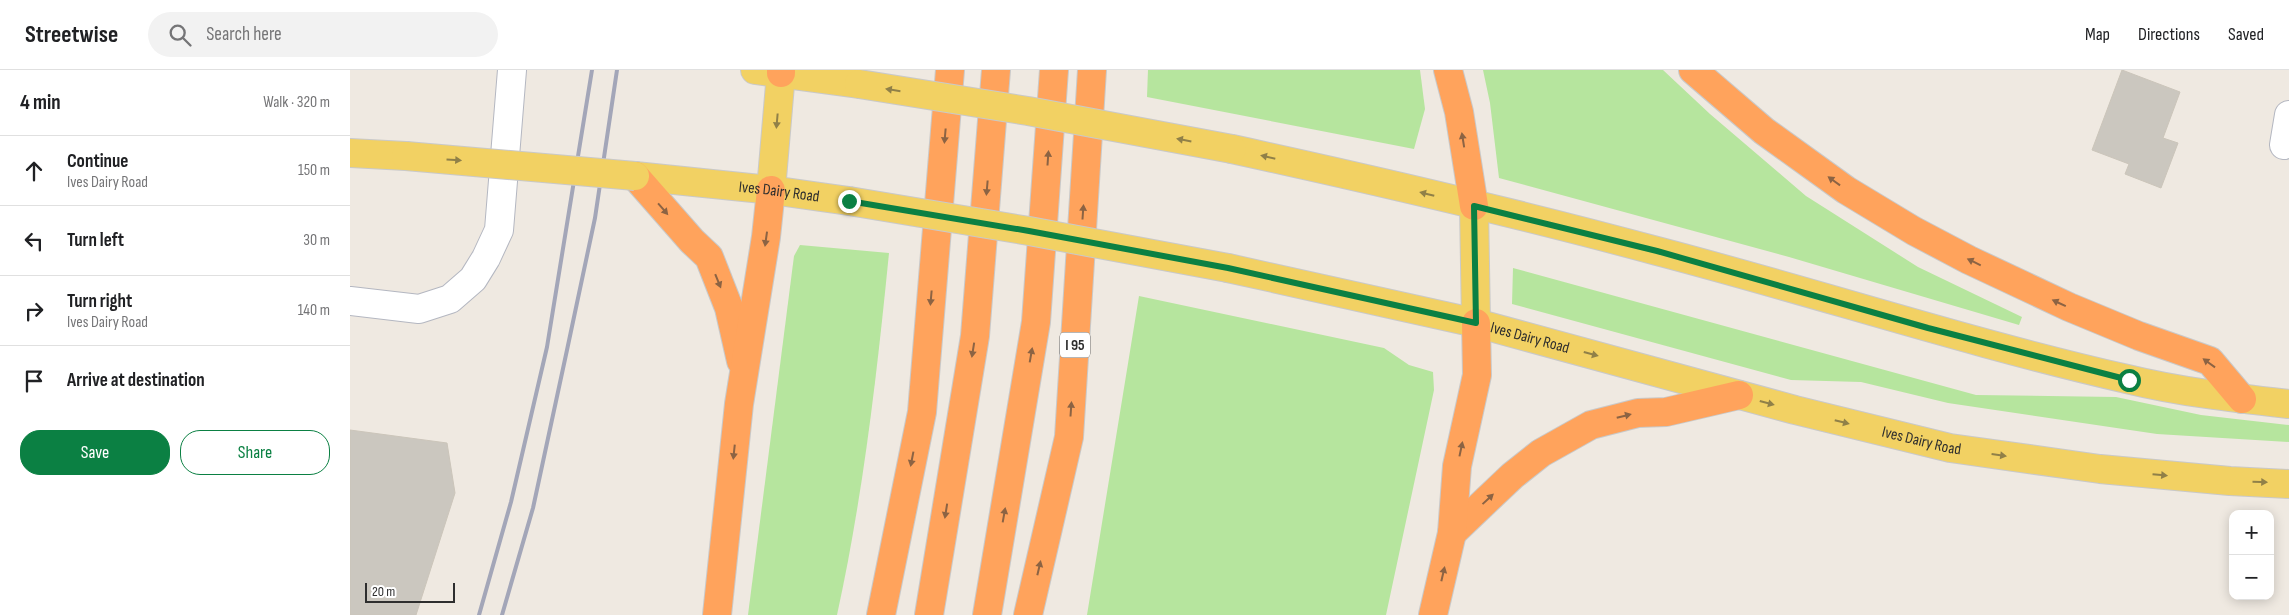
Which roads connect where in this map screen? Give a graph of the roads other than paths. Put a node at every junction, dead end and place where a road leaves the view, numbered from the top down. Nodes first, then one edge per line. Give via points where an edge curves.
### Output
1 (512, 70) edge
2 (950, 70) edge
3 (996, 70) edge
4 (1054, 70) edge
5 (1092, 70) edge
6 (1448, 70) edge
7 (1693, 70) edge
8 (772, 71) edge
9 (2289, 115) edge
10 (2284, 145) dead end
11 (350, 153) edge
12 (635, 176) junction
13 (771, 190) junction
14 (1474, 206) junction
15 (350, 301) edge
16 (1476, 323) junction
17 (744, 376) junction
18 (1739, 395) junction
19 (2242, 399) junction
20 (2289, 404) edge
21 (2289, 484) edge
22 (1452, 532) junction
23 (717, 615) edge
24 (881, 615) edge
25 (929, 615) edge
26 (987, 615) edge
27 (1028, 615) edge
28 (1433, 615) edge

1 - 15 street via 500,230 472,279 450,298 419,310
2 -> 24 highway via 922,412
3 -> 25 highway via 975,336
26 -> 4 highway via 1036,322
27 -> 5 highway, I 95 via 1069,437
14 -> 6 highway via 1459,112
19 -> 7 highway via 2210,361 2069,307 1914,231 1846,190 1772,136
8 -> 13 main road
14 -> 8 main road, bridge via 1232,149 1028,111
9 - 10 street
11 -> 12 main road, Ives Dairy Road, bridge
12 - 13 main road, Ives Dairy Road
12 -> 17 highway via 709,257 729,308
13 - 16 main road, Ives Dairy Road, bridge via 1029,231 1228,268
13 -> 17 highway
14 - 16 main road
14 - 19 main road via 1657,251 1928,328 2129,380
16 -> 18 main road, Ives Dairy Road
22 -> 16 highway via 1458,466 1477,376
17 -> 23 highway
18 -> 21 main road, Ives Dairy Road via 1890,434 1977,452 2100,469
22 -> 18 highway via 1541,453 1591,425
19 - 20 main road
28 -> 22 highway

